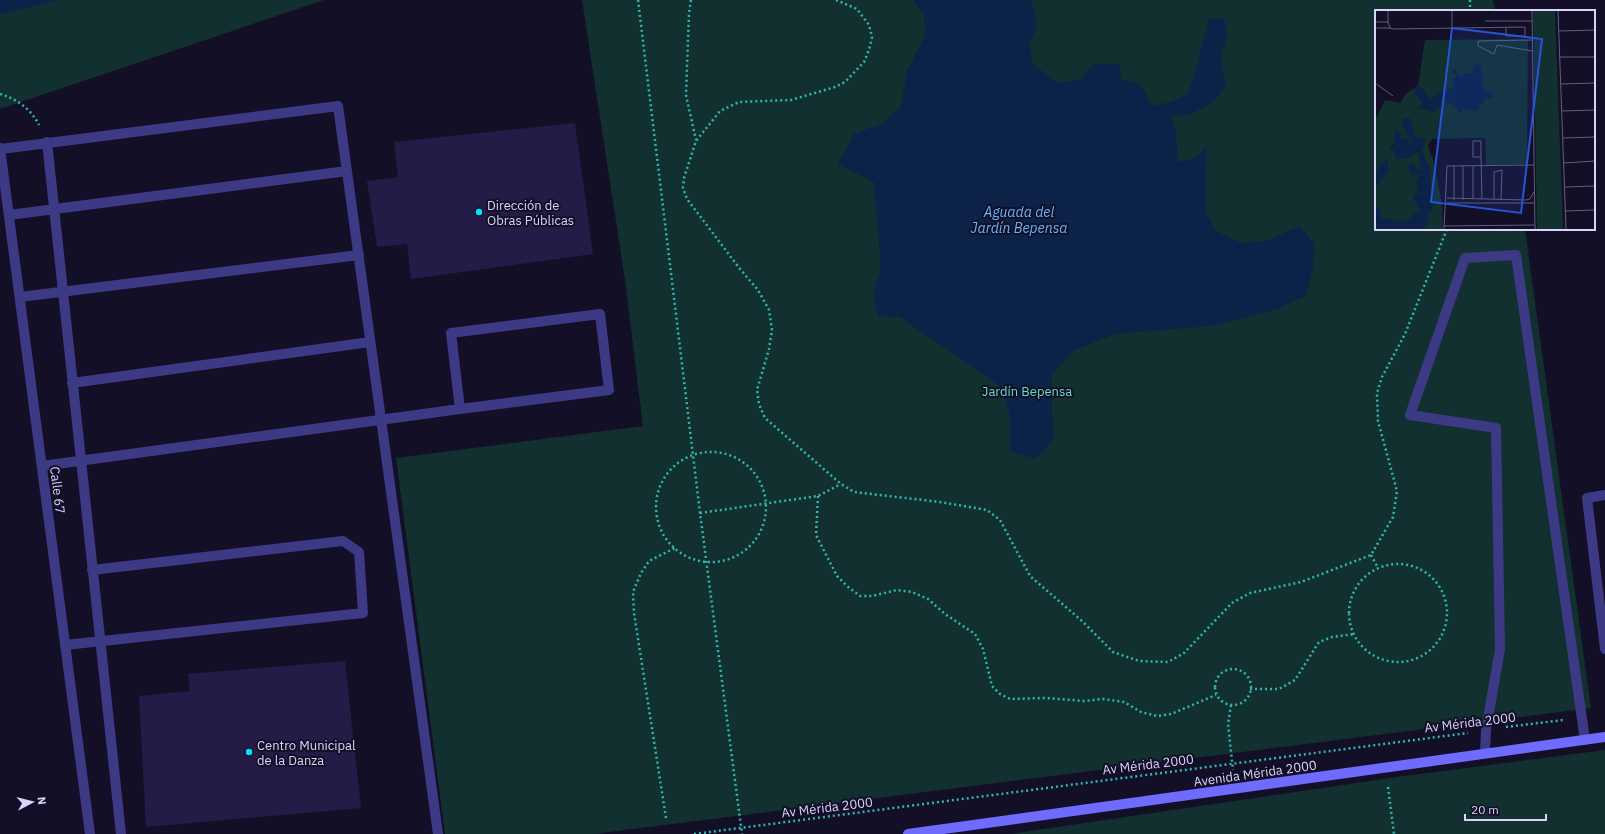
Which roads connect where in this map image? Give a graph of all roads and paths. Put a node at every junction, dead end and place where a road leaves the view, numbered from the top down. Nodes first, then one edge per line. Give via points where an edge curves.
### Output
1 (638, 0) edge
2 (691, 0) edge
3 (836, 0) edge
4 (0, 94) edge
5 (696, 141) junction
6 (47, 142) junction
7 (0, 148) edge
8 (347, 172) junction
9 (54, 210) junction
10 (9, 216) junction
11 (1447, 230) edge
12 (359, 255) junction
13 (63, 292) junction
14 (20, 297) junction
15 (370, 342) junction
16 (72, 383) junction
17 (460, 409) junction
18 (381, 420) junction
19 (693, 455) junction
20 (81, 460) junction
21 (42, 466) junction
22 (841, 484) junction
23 (1605, 495) edge
24 (818, 496) junction
25 (766, 503) junction
26 (700, 513) junction
27 (675, 548) junction
28 (1371, 555) junction
29 (707, 562) junction
30 (1378, 568) junction
31 (92, 570) junction
32 (1354, 634) junction
33 (100, 641) junction
34 (65, 645) junction
35 (1605, 649) edge
36 (1250, 689) junction
37 (1216, 695) junction
38 (1231, 705) junction
39 (1582, 718) junction
40 (1486, 730) junction
41 (1605, 737) edge
42 (1585, 740) junction
43 (1485, 754) junction
44 (1232, 764) junction
45 (1386, 767) junction
46 (1236, 788) junction
47 (666, 818) dead end
48 (741, 828) junction
49 (90, 834) edge
50 (121, 834) edge
51 (438, 834) edge
52 (694, 834) edge
53 (742, 834) edge
54 (908, 834) edge
55 (1394, 834) edge

1 - 19 path
2 - 5 path via 686,95
3 - 5 path via 857,9 869,25 872,37 864,62 853,75 835,87 791,100 739,102 720,111
4 - 6 path via 13,98 26,107 37,121
5 - 22 path via 684,178 683,188 687,199 758,290 769,310 772,330 757,390 759,404 765,418
6 - 7 street
6 - 8 street via 338,106
6 - 9 street
7 - 10 street, Calle 67
8 - 9 street
8 - 12 street
9 - 10 street
9 - 13 street
10 - 14 street, Calle 67
11 - 28 path via 1405,334 1382,377 1377,393 1378,421 1397,490 1393,517
12 - 13 street
12 - 15 street
13 - 14 street
13 - 16 street
14 - 21 street, Calle 67
15 - 16 street
15 - 18 street
16 - 20 street
17 - 17 street via 609,390 600,314 451,333
17 - 18 street
18 - 20 street
18 - 51 street
19 - 25 path via 708,451 726,453 743,462 756,475 764,491
19 - 26 path
19 - 27 path via 674,466 663,480 657,498 657,517 664,534
20 - 21 street
20 - 31 street
21 - 34 street, Calle 67
22 - 24 path
22 - 28 path via 854,492 987,510 1000,520 1030,576 1114,652 1139,661 1168,662 1184,653 1232,603 1250,593 1302,582
23 - 35 street via 1587,498
24 - 25 path
24 - 37 path via 816,535 837,576 860,596 897,590 912,592 928,599 974,634 983,649 992,686 1000,694 1010,699 1103,699 1124,702 1142,712 1157,716 1171,714
25 - 26 path
25 - 29 path via 763,526 754,542 741,553 725,560
26 - 29 path
27 - 29 path via 690,558
27 - 47 path via 649,561 633,592 634,613
28 - 30 path
29 - 48 path
30 - 32 path via 1365,576 1355,589 1349,619
30 - 32 path via 1394,564 1410,565 1425,572 1438,583 1445,597 1448,614 1445,630 1436,644 1424,655 1408,662 1392,662 1376,657 1363,648
31 - 33 street
31 - 33 street via 344,541 359,552 363,613
32 - 36 path via 1319,642 1296,680 1279,689
33 - 34 street
33 - 50 street
34 - 49 street, Calle 67
36 - 37 path via 1250,683 1244,673 1232,669 1221,673 1217,678
36 - 38 path via 1249,695 1242,703
37 - 38 path via 1225,704
38 - 44 path via 1228,724
39 - 40 path, Av Mérida 2000
39 - 40 street via 1516,255 1465,258 1410,415 1496,428 1500,649
39 - 42 street
40 - 43 street
40 - 44 path, Av Mérida 2000
41 - 42 main road, Avenida Mérida 2000
42 - 43 main road, Avenida Mérida 2000
43 - 45 main road, Avenida Mérida 2000
44 - 46 path
44 - 48 path, Av Mérida 2000
45 - 46 main road, Avenida Mérida 2000
45 - 55 path
46 - 54 main road, Avenida Mérida 2000
48 - 52 path, Av Mérida 2000
48 - 53 path

